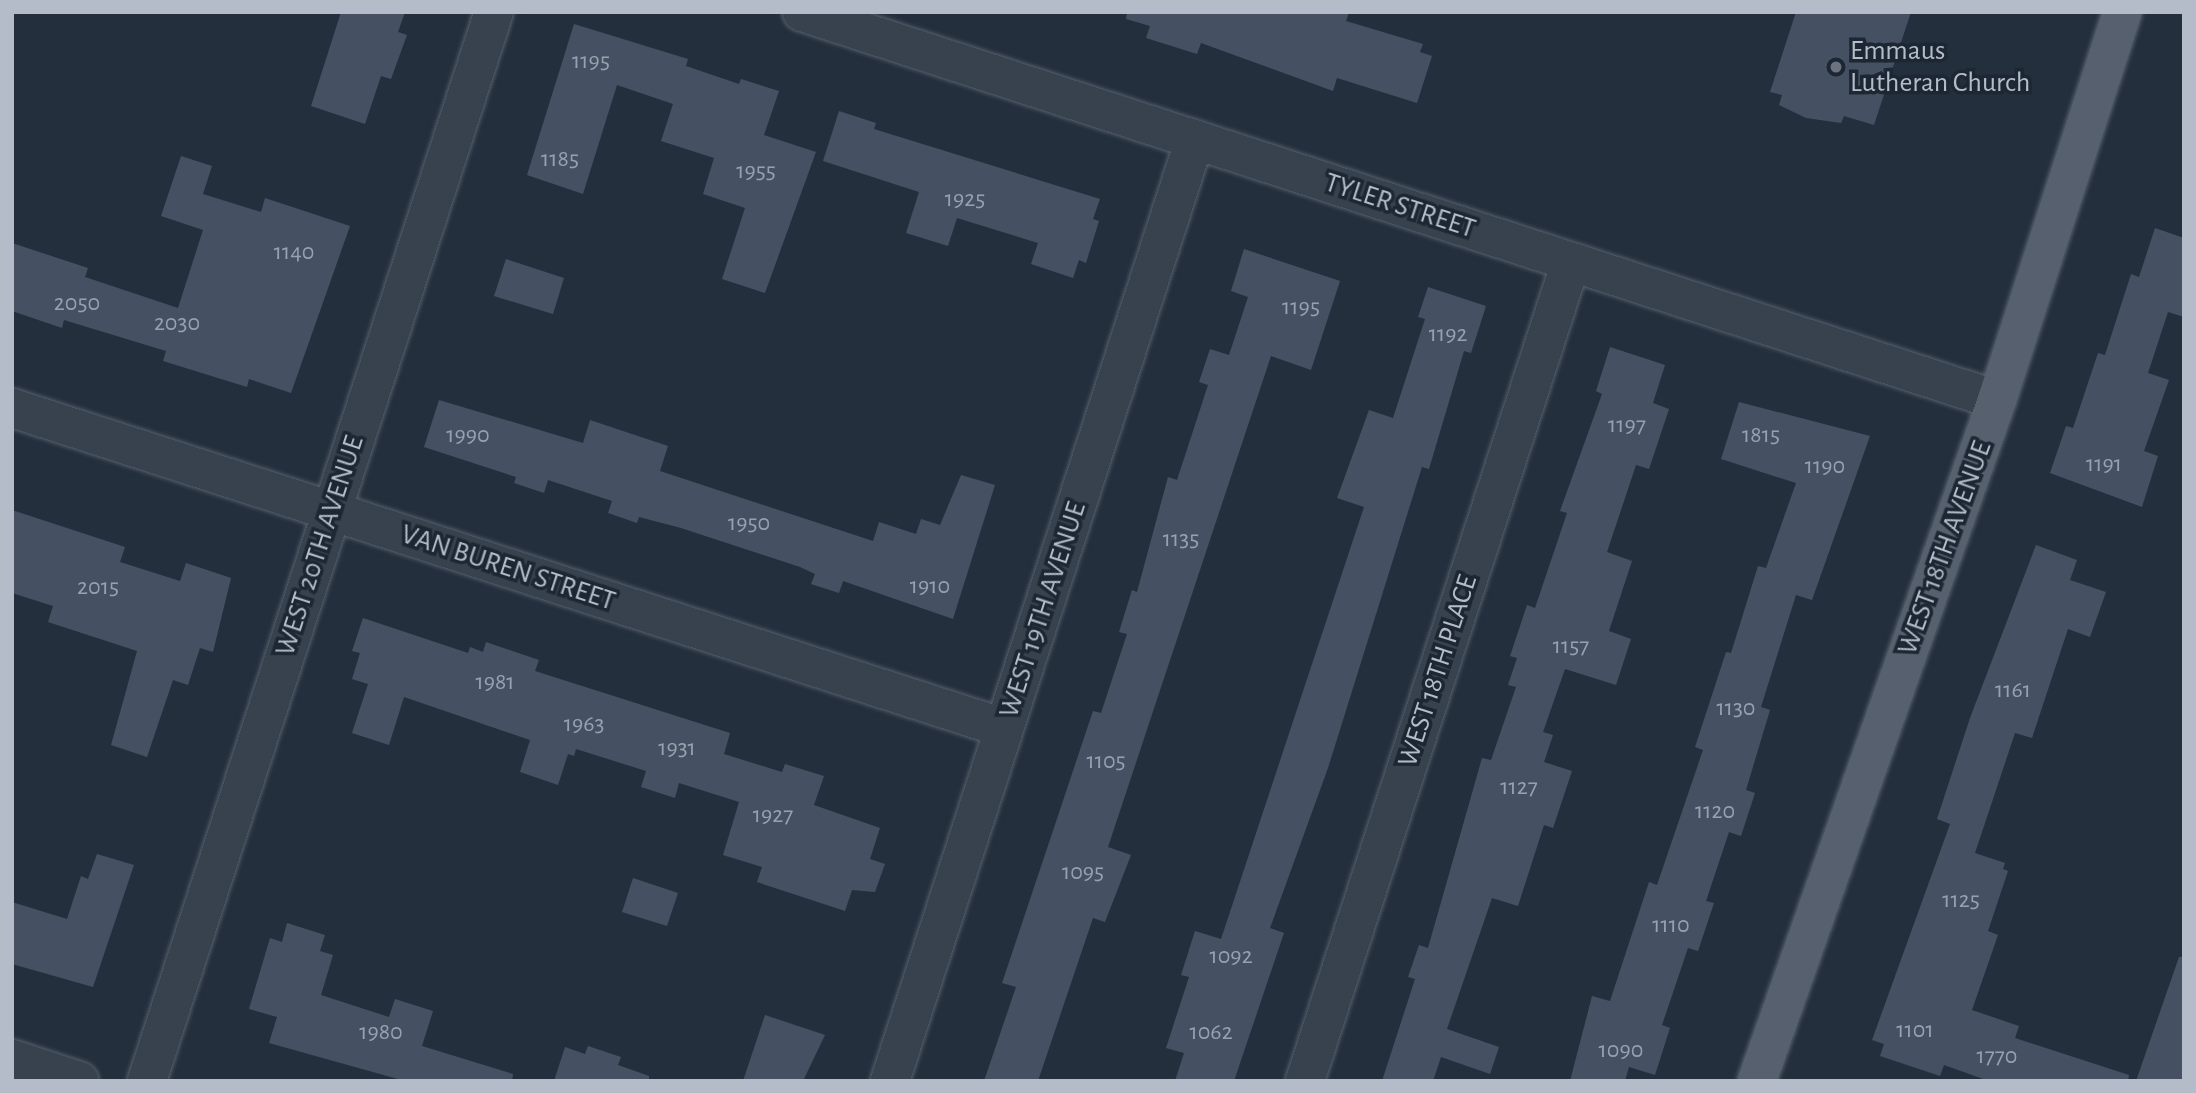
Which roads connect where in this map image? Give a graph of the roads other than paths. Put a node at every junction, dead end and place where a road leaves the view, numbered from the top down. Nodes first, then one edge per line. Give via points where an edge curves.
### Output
1 (494, 12) edge
2 (802, 12) edge
3 (2122, 12) edge
4 (1195, 139) junction
5 (1571, 262) junction
6 (1997, 400) junction
7 (12, 408) edge
8 (331, 511) junction
9 (1004, 728) junction
10 (12, 1059) edge
11 (79, 1081) edge
12 (147, 1081) edge
13 (890, 1081) edge
14 (1306, 1081) edge
15 (1758, 1081) edge

1 - 8 street, WEST 20TH AVENUE
2 - 4 street, TYLER STREET
3 - 6 main road, WEST 18TH AVENUE
4 - 5 street, TYLER STREET
4 - 9 street, WEST 19TH AVENUE
5 - 6 street, TYLER STREET
5 - 14 street, WEST 18TH PLACE
6 - 15 main road, WEST 18TH AVENUE
7 - 8 street, VAN BUREN STREET
8 - 9 street, VAN BUREN STREET
8 - 12 street, WEST 20TH AVENUE
9 - 13 street, WEST 19TH AVENUE
10 - 11 street

